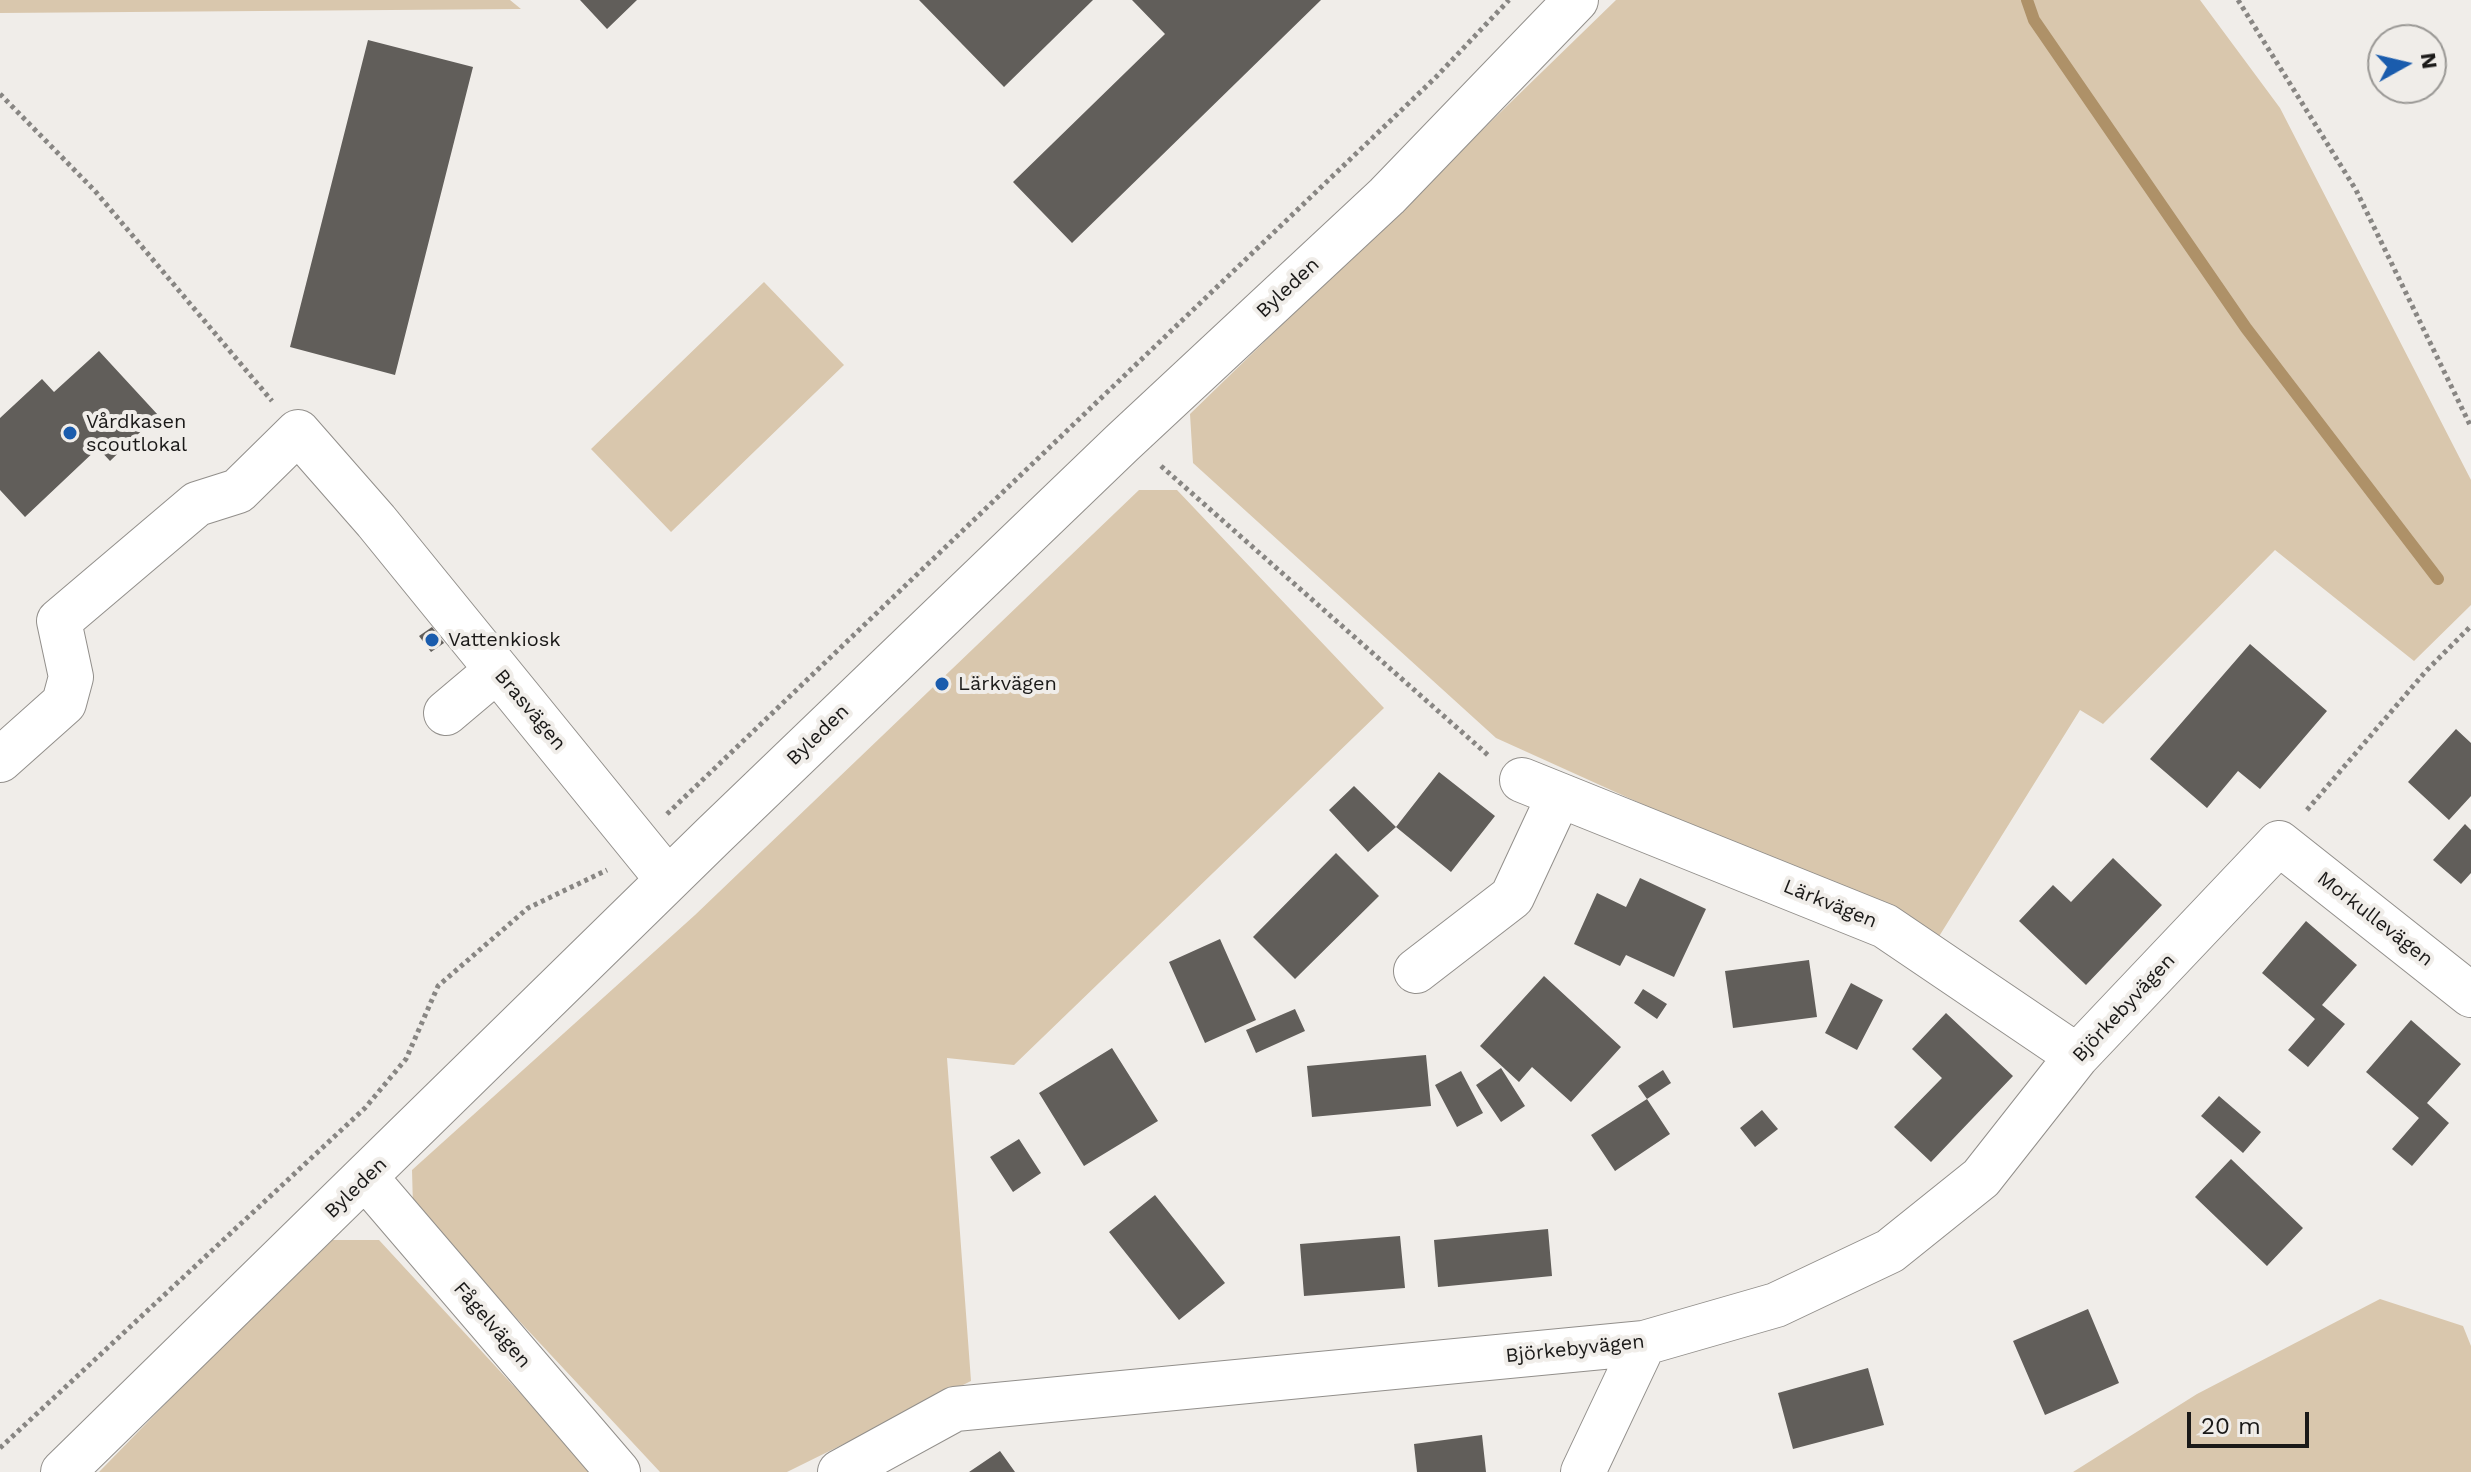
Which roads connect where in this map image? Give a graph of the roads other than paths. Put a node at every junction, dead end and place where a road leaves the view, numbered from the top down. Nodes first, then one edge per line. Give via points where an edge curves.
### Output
1 (1576, 0) edge
2 (497, 670) junction
3 (446, 713) dead end
4 (0, 760) edge
5 (2279, 843) joint
6 (668, 880) junction
7 (1416, 971) dead end
8 (2471, 995) edge
9 (2077, 1056) junction
10 (366, 1178) junction
11 (1644, 1343) junction
12 (63, 1472) edge
13 (618, 1472) edge
14 (840, 1472) edge
15 (1583, 1472) edge

1 - 6 street, Byleden via 1387,196
2 - 3 street
2 - 4 street, Brasvägen via 298,432 238,491 197,504 59,621 71,677 64,703
2 - 6 street, Brasvägen
5 - 8 street, Morkullevägen
5 - 9 street, Björkebyvägen
6 - 10 street, Byleden
7 - 9 street, Lärkvägen via 1512,897 1540,788 1885,926
9 - 11 street, Björkebyvägen via 1981,1178 1890,1251 1776,1305
10 - 12 street, Byleden
10 - 13 street, Fågelvägen
11 - 14 street, Björkebyvägen via 955,1409
11 - 15 street

